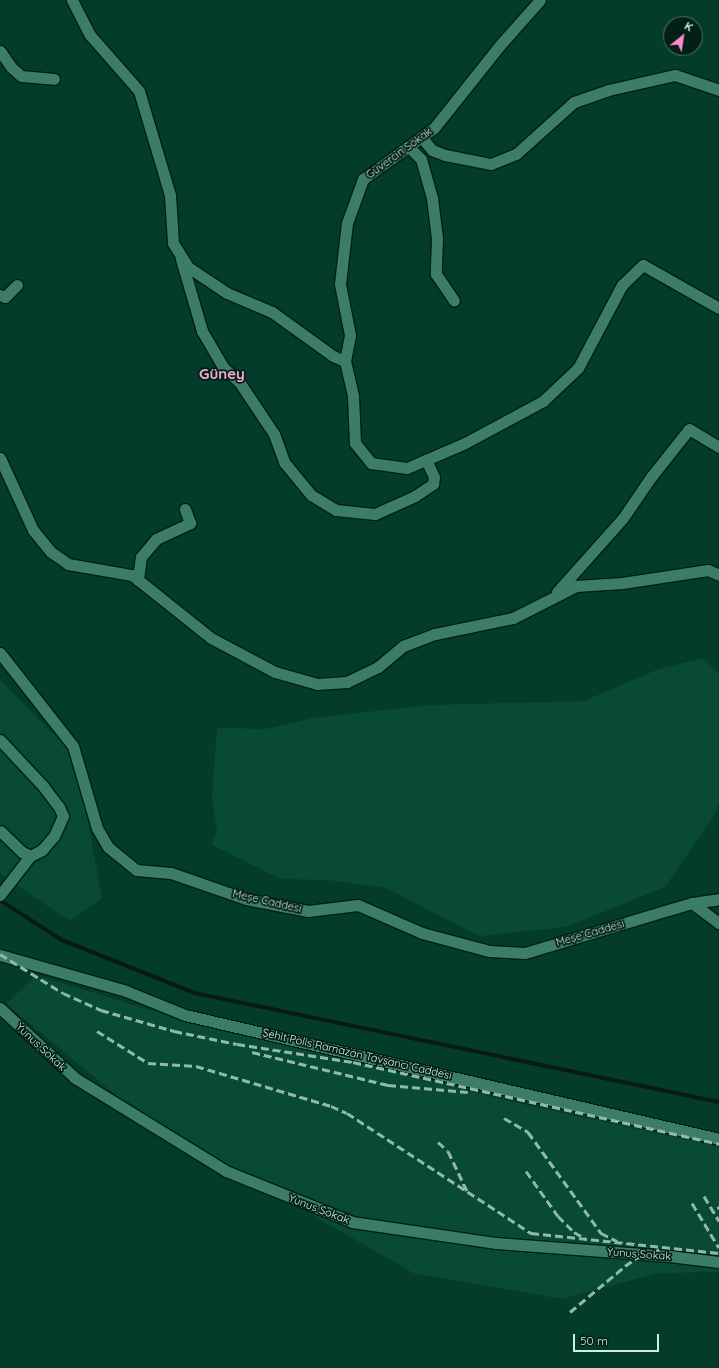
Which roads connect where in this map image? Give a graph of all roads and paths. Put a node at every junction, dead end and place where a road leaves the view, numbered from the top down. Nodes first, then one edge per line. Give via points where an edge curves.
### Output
1 (72, 0) edge
2 (540, 0) edge
3 (0, 51) edge
4 (54, 79) dead end
5 (719, 90) edge
6 (422, 138) junction
7 (410, 147) junction
8 (180, 253) junction
9 (17, 285) dead end
10 (0, 295) edge
11 (454, 301) dead end
12 (719, 308) edge
13 (345, 361) junction
14 (719, 447) edge
15 (0, 458) edge
16 (426, 460) junction
17 (185, 509) dead end
18 (719, 575) edge
19 (138, 580) junction
20 (549, 600) junction
21 (0, 653) edge
22 (0, 740) edge
23 (0, 831) edge
24 (30, 856) junction
25 (0, 895) edge
26 (719, 899) edge
27 (692, 903) junction
28 (719, 923) edge
29 (0, 955) edge
30 (0, 1008) edge
31 (719, 1139) edge
32 (719, 1262) edge

1 - 8 street via 90,35 139,91 170,194 173,243
2 - 6 street, Güvercin Sokak via 500,45 434,128
3 - 4 street via 21,76
5 - 6 street via 674,75 608,90 574,102 516,154 491,164 445,155 432,150
6 - 7 street, Güvercin Sokak
7 - 11 street via 421,159 432,198 437,238 436,274
7 - 13 street, Güvercin Sokak via 362,179 347,224 340,284 350,335
8 - 13 street via 188,267 226,293 272,312 333,356
8 - 16 street via 202,331 223,367 240,383 274,434 284,462 311,496 336,510 375,514 415,496 433,484 434,477
9 - 10 street via 5,297
12 - 16 street via 643,265 622,285 578,368 543,400 465,443
13 - 16 street via 353,396 355,443 371,463 406,468
14 - 20 street via 689,429 623,518
15 - 19 street via 33,530 51,552 68,564 132,575
17 - 19 street via 190,524 156,539 141,557
18 - 20 street via 708,570 576,586
19 - 20 street via 211,638 275,672 317,684 347,682 378,667 403,646 435,634 514,618
21 - 27 street, Meşe Caddesi via 73,746 97,828 108,847 136,870 171,873 246,899 308,911 358,905 422,933 489,952 525,953
22 - 24 street via 43,786 60,807 63,816 54,836 42,850
23 - 24 street via 22,852
24 - 25 street
26 - 27 street, Meşe Caddesi
27 - 28 street
29 - 31 street, Şehit Polis Ramazan Tavşancı Caddesi via 126,991 185,1015
30 - 32 street, Yunus Sokak via 75,1078 226,1171 352,1222 496,1243

